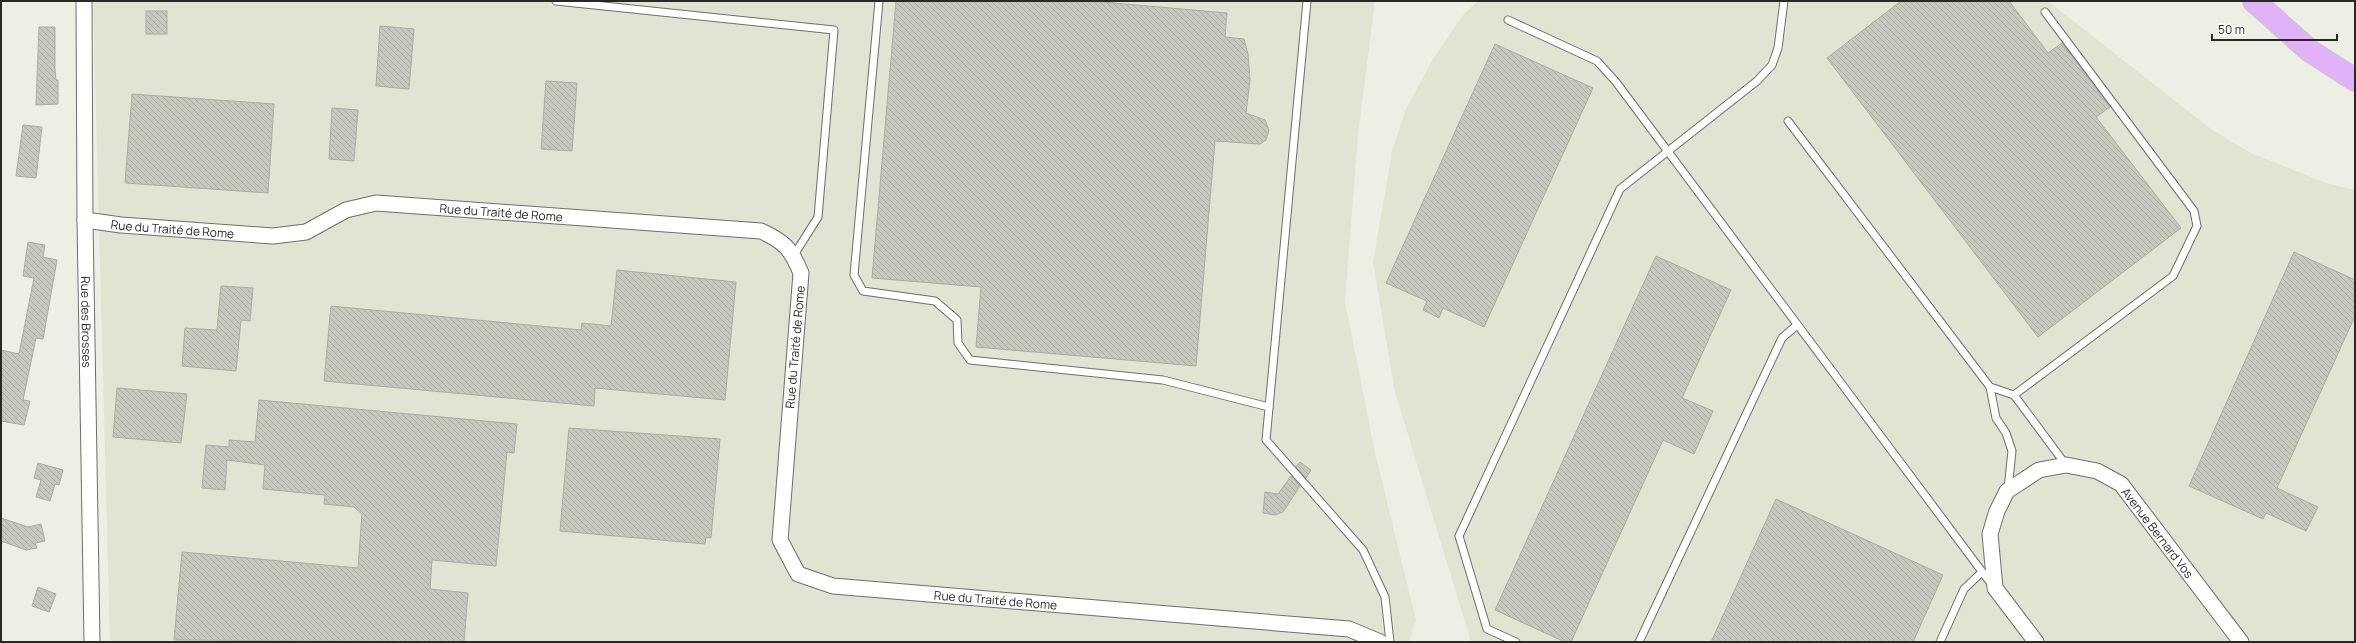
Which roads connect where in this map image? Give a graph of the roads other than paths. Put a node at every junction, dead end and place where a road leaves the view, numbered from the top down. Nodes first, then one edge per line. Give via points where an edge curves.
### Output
1 (84, 1) edge
2 (556, 1) edge
3 (879, 1) edge
4 (1307, 1) edge
5 (1784, 1) edge
6 (2254, 1) edge
7 (2045, 12) dead end
8 (1508, 20) dead end
9 (2355, 80) edge
10 (1788, 121) dead end
11 (1666, 150) junction
12 (85, 220) junction
13 (794, 255) junction
14 (1797, 325) junction
15 (1990, 387) junction
16 (2014, 395) junction
17 (1269, 407) junction
18 (2066, 465) junction
19 (2007, 491) junction
20 (1982, 572) junction
21 (1995, 588) junction
22 (92, 642) edge
23 (1380, 642) edge
24 (1390, 642) edge
25 (1516, 642) edge
26 (1638, 642) edge
27 (1940, 642) edge
28 (2036, 642) edge
29 (2242, 642) edge

1 - 12 street, Rue des Brosses
2 - 13 lane via 834,30 818,217
3 - 17 lane via 854,275 863,291 935,301 957,320 958,344 970,360 1163,380
4 - 17 lane
5 - 11 lane via 1778,48 1772,65 1757,82
6 - 9 highway via 2310,51
7 - 16 lane via 2194,211 2197,226 2173,276
8 - 11 lane via 1597,61
10 - 15 lane
11 - 14 lane
11 - 25 lane via 1620,189 1459,536 1487,629
12 - 13 street, Rue du Traité de Rome via 274,236 306,232 346,210 376,203 761,231 780,240
12 - 22 street, Rue des Brosses
13 - 23 street, Rue du Traité de Rome via 801,273 780,540 798,574 833,586 1349,629
14 - 20 lane
14 - 26 lane via 1782,338
15 - 16 lane
15 - 19 lane via 1996,418 2006,433 2012,451
16 - 18 lane
17 - 24 lane via 1266,440 1364,550 1384,597
18 - 19 street, Avenue Bernard Vos via 2039,470
18 - 29 street, Avenue Bernard Vos via 2097,471 2121,484
19 - 21 street, Avenue Bernard Vos via 1996,511 1990,534
20 - 21 lane
20 - 27 lane via 1964,589
21 - 28 street

